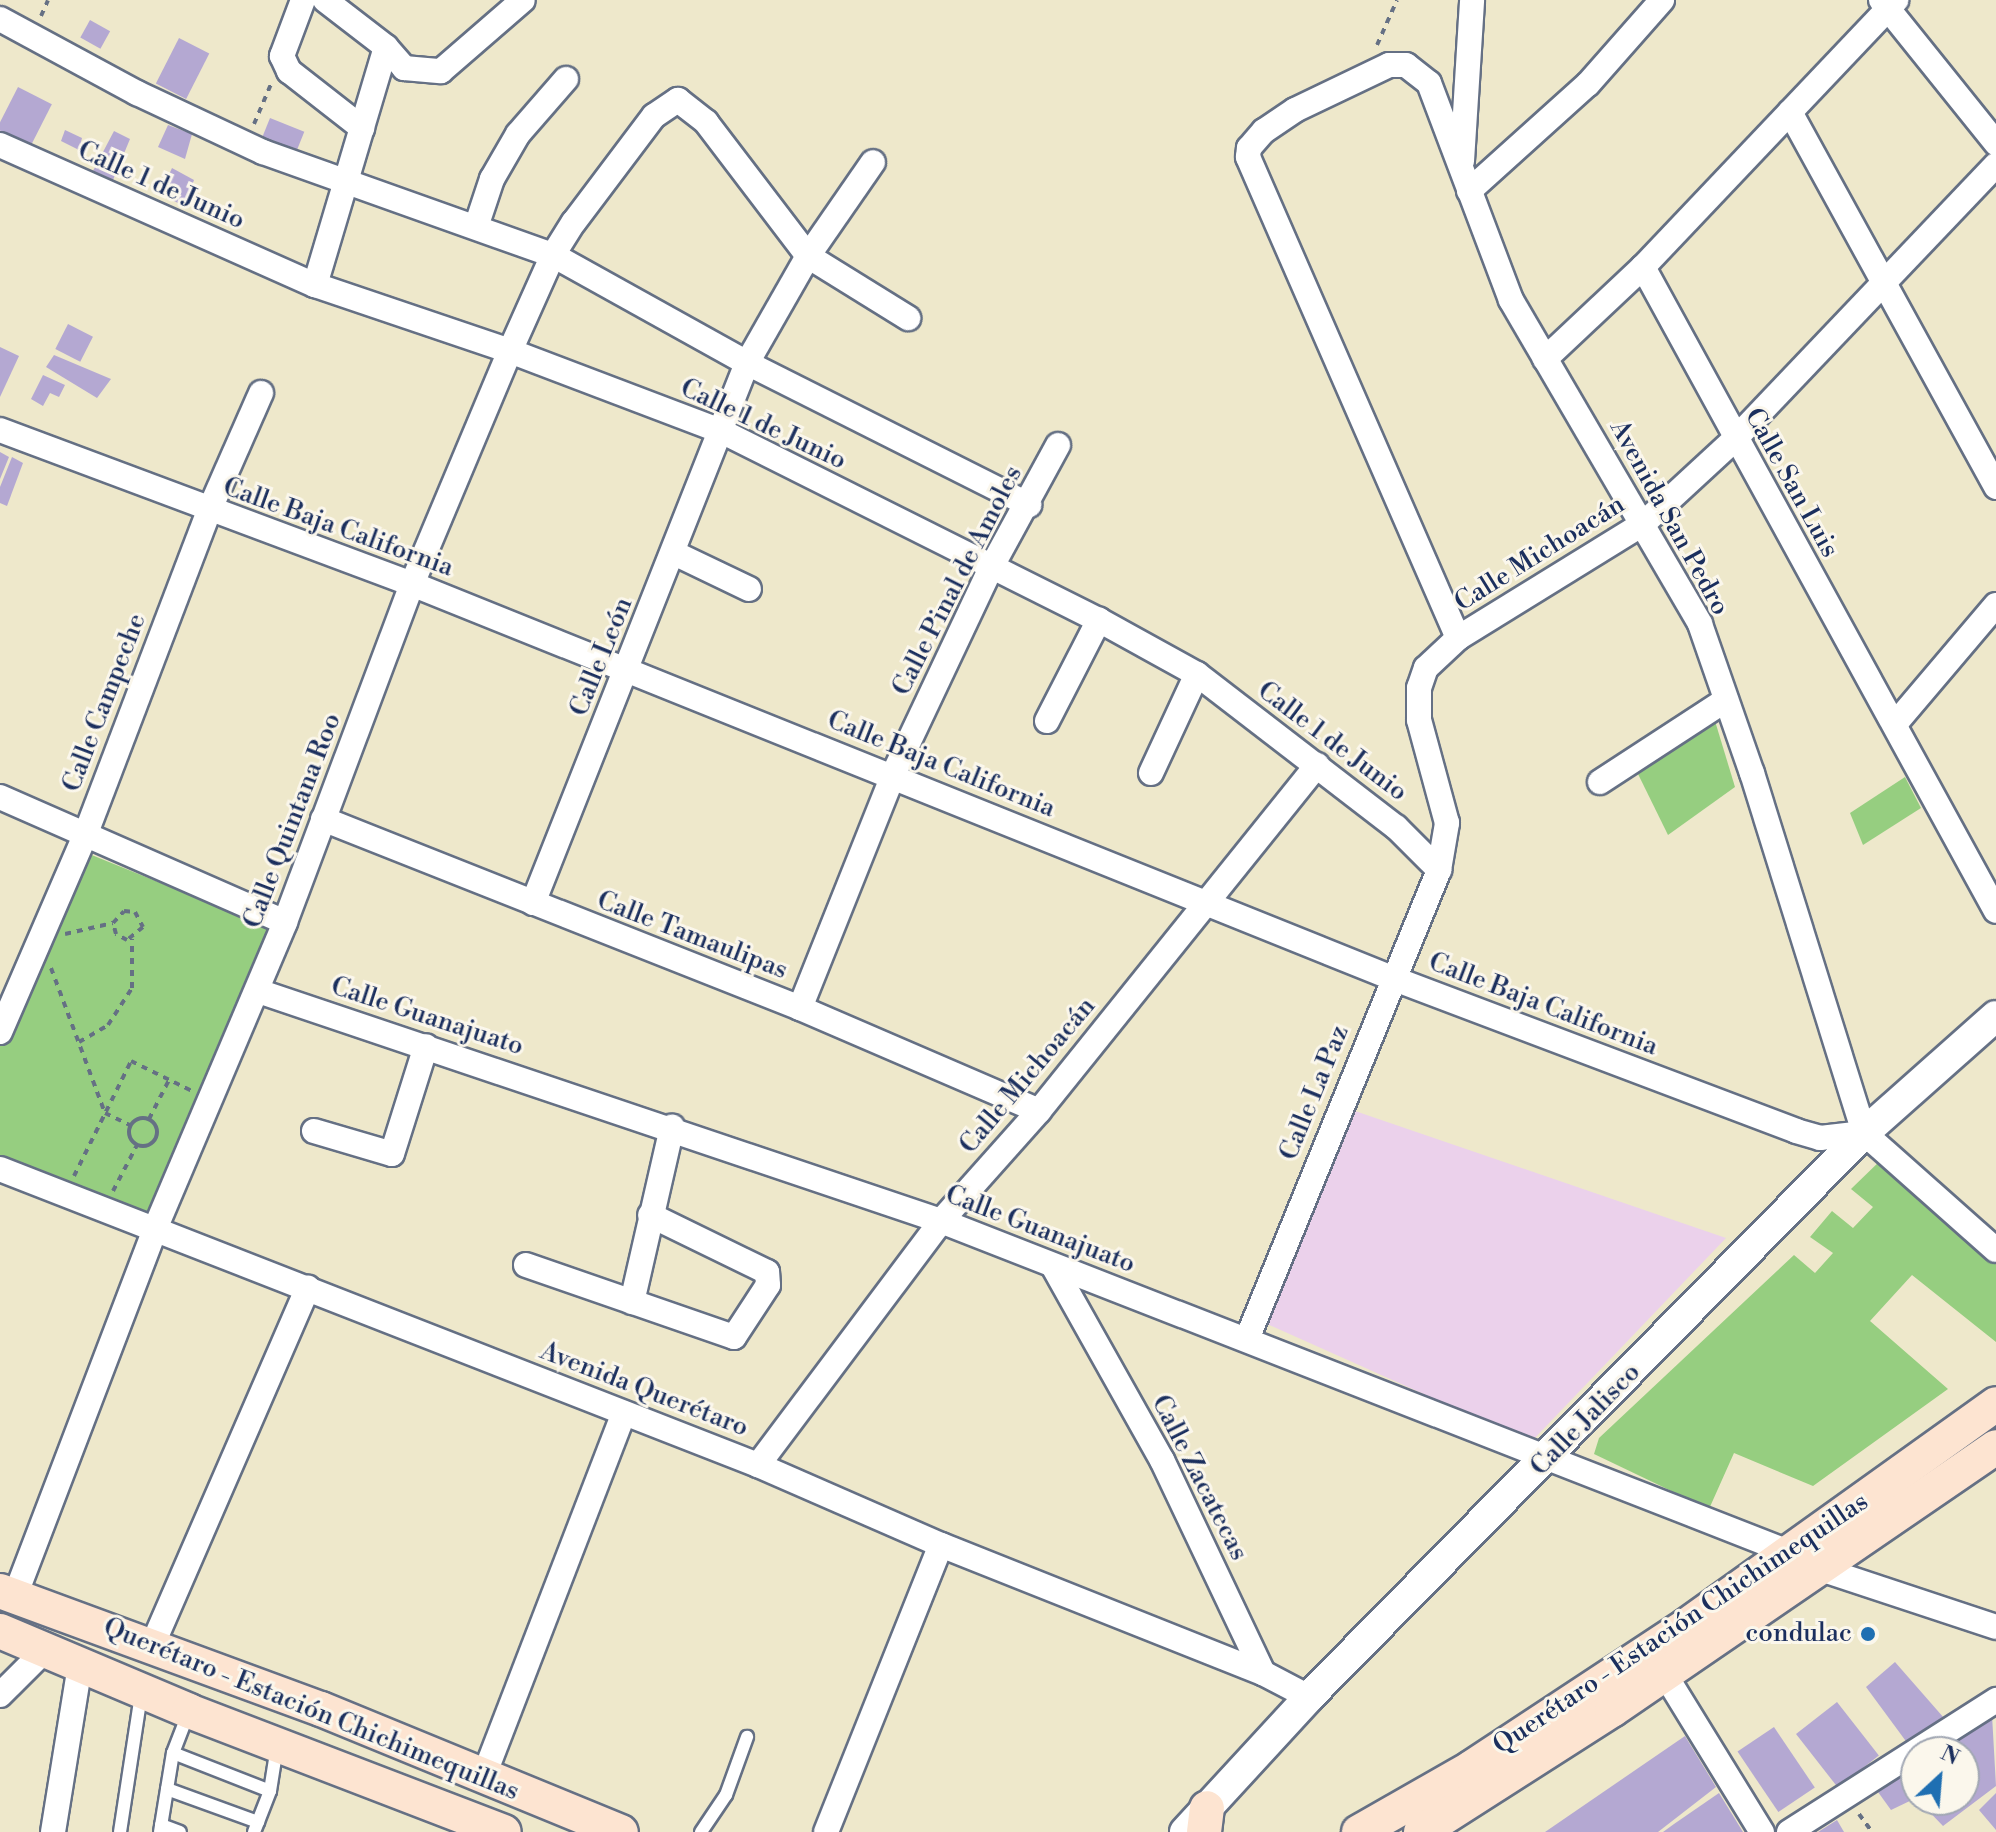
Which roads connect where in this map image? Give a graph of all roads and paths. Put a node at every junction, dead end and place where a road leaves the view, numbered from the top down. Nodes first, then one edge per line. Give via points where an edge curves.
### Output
1 (303, 0) edge
2 (325, 0) edge
3 (523, 0) edge
4 (1397, 0) edge
5 (1472, 0) edge
6 (1662, 0) edge
7 (1889, 3) edge
8 (0, 19) edge
9 (386, 47) junction
10 (282, 56) junction
11 (1363, 76) junction
12 (566, 79) dead end
13 (1790, 112) junction
14 (362, 128) junction
15 (1996, 143) edge
16 (246, 144) junction
17 (0, 145) edge
18 (873, 162) dead end
19 (1996, 165) edge
20 (344, 179) junction
21 (1465, 180) junction
22 (476, 227) junction
23 (553, 255) junction
24 (808, 256) junction
25 (1643, 267) junction
26 (1883, 279) junction
27 (315, 285) junction
28 (908, 318) dead end
29 (510, 351) junction
30 (1545, 359) junction
31 (747, 363) junction
32 (261, 393) dead end
33 (0, 430) edge
34 (721, 431) junction
35 (1734, 440) junction
36 (1058, 445) dead end
37 (1996, 487) edge
38 (1029, 505) junction
39 (209, 511) junction
40 (1644, 523) junction
41 (674, 553) junction
42 (991, 568) junction
43 (412, 584) junction
44 (749, 589) dead end
45 (1996, 605) edge
46 (1099, 620) junction
47 (1458, 638) junction
48 (627, 672) junction
49 (1197, 674) junction
50 (1726, 700) junction
51 (1047, 721) dead end
52 (1895, 724) junction
53 (1317, 765) junction
54 (1151, 773) dead end
55 (893, 775) junction
56 (1600, 782) dead end
57 (0, 797) edge
58 (323, 819) junction
59 (86, 833) junction
60 (1439, 870) junction
61 (1205, 900) junction
62 (533, 903) junction
63 (1996, 911) edge
64 (285, 922) junction
65 (113, 923) junction
66 (54, 936) dead end
67 (132, 939) junction
68 (45, 954) dead end
69 (1392, 978) junction
70 (258, 991) junction
71 (800, 1008) junction
72 (1996, 1016) edge
73 (0, 1032) edge
74 (79, 1042) junction
75 (426, 1046) junction
76 (169, 1080) junction
77 (195, 1092) dead end
78 (1039, 1111) junction
79 (105, 1113) junction
80 (149, 1119) junction
81 (130, 1125) junction
82 (672, 1127) junction
83 (314, 1131) dead end
84 (1864, 1133) junction
85 (137, 1145) junction
86 (0, 1169) edge
87 (71, 1184) dead end
88 (113, 1191) dead end
89 (650, 1215) junction
90 (941, 1221) junction
91 (155, 1229) junction
92 (1996, 1250) edge
93 (526, 1265) dead end
94 (1053, 1266) junction
95 (308, 1288) junction
96 (632, 1302) junction
97 (1247, 1339) junction
98 (1996, 1404) edge
99 (624, 1413) junction
100 (1996, 1447) edge
101 (1547, 1460) junction
102 (758, 1465) junction
103 (941, 1545) junction
104 (1791, 1553) junction
105 (1821, 1569) junction
106 (8, 1593) edge
107 (1996, 1627) edge
108 (0, 1630) edge
109 (152, 1646) junction
110 (44, 1651) junction
111 (196, 1663) junction
112 (80, 1666) junction
113 (1263, 1673) junction
114 (1664, 1673) junction
115 (141, 1692) junction
116 (0, 1695) edge
117 (1309, 1697) junction
118 (1996, 1700) edge
119 (321, 1709) junction
120 (189, 1711) junction
121 (747, 1737) dead end
122 (277, 1745) junction
123 (173, 1753) junction
124 (483, 1778) junction
125 (167, 1789) junction
126 (270, 1791) junction
127 (1199, 1824) edge
128 (256, 1827) edge
129 (160, 1829) edge
130 (53, 1832) edge
131 (120, 1832) edge
132 (180, 1832) edge
133 (504, 1832) edge
134 (621, 1832) edge
135 (701, 1832) edge
136 (826, 1832) edge
137 (1359, 1832) edge
138 (1421, 1832) edge
139 (1762, 1832) edge
140 (1789, 1832) edge

1 - 10 street
2 - 9 street
3 - 9 street via 441,71 404,68
4 - 11 path
5 - 21 street
6 - 21 street via 1588,84
7 - 13 street
7 - 15 street
8 - 16 street
9 - 14 street
10 - 14 street via 289,71
10 - 16 path
11 - 21 street, Avenida San Pedro via 1389,65 1406,65 1429,83
11 - 47 street via 1264,131 1248,157
12 - 22 street via 518,134 492,179
13 - 25 street
13 - 26 street
14 - 20 street
16 - 20 street
17 - 27 street, Calle 1 de Junio
18 - 24 street
19 - 26 street, Calle Michoacán
20 - 22 street
20 - 27 street
21 - 30 street, Avenida San Pedro via 1511,300
22 - 23 street
23 - 24 street, Calle Quintana Roo via 654,116 678,100 706,122
23 - 29 street, Calle Quintana Roo
23 - 31 street
24 - 28 street
24 - 31 street
25 - 30 street
25 - 35 street, Calle San Luis
26 - 35 street, Calle Michoacán
26 - 37 street
27 - 29 street, Calle 1 de Junio
29 - 34 street, Calle 1 de Junio
29 - 43 street, Calle Quintana Roo
30 - 40 street, Avenida San Pedro
31 - 34 street
31 - 38 street
32 - 39 street, Calle Campeche
33 - 39 street, Calle Baja California
34 - 41 street, Calle León
34 - 42 street, Calle 1 de Junio
35 - 40 street, Calle Michoacán
35 - 52 street, Calle San Luis
36 - 38 street, Calle Pinal de Amoles
38 - 42 street, Calle Pinal de Amoles
39 - 43 street, Calle Baja California
39 - 59 street, Calle Campeche
40 - 47 street, Calle Michoacán
40 - 50 street, Avenida San Pedro via 1700,624
41 - 44 street
41 - 48 street, Calle León
42 - 46 street, Calle 1 de Junio
42 - 55 street, Calle Pinal de Amoles
43 - 48 street, Calle Baja California
43 - 58 street, Calle Quintana Roo
45 - 52 street
46 - 49 street, Calle 1 de Junio
46 - 51 street
47 - 60 street, Calle Michoacán via 1426,668 1419,688 1419,720 1447,823
48 - 55 street, Calle Baja California
48 - 62 street, Calle León
49 - 53 street, Calle 1 de Junio
49 - 54 street
50 - 56 street
50 - 84 street, Avenida San Pedro
52 - 63 street, Calle San Luis
53 - 60 street, Calle 1 de Junio via 1396,827
53 - 61 street, Calle Michoacán
55 - 61 street, Calle Baja California
55 - 71 street, Calle Pinal de Amoles
57 - 59 street
58 - 62 street, Calle Tamaulipas
58 - 64 street, Calle Quintana Roo
59 - 64 street
59 - 73 street, Calle Campeche
60 - 69 street, Calle La Paz
61 - 69 street, Calle Baja California
61 - 78 street, Calle Michoacán
62 - 71 street, Calle Tamaulipas
64 - 70 street, Calle Quintana Roo
65 - 66 path
65 - 67 path via 121,938
65 - 67 path via 119,913 135,912 143,927
67 - 74 path via 132,988 108,1025
68 - 74 path
69 - 84 street, Calle Baja California via 1796,1131 1820,1138
69 - 97 street, Calle La Paz
70 - 75 street, Calle Guanajuato
70 - 91 street, Calle Quintana Roo
71 - 78 street, Calle Tamaulipas
72 - 84 street, Calle Jalisco
74 - 79 path
75 - 82 street, Calle Guanajuato
75 - 83 street via 392,1154
76 - 77 path
76 - 79 path via 131,1061
76 - 80 path
78 - 90 street, Calle Michoacán
79 - 81 path
79 - 87 path
80 - 81 path via 140,1117
80 - 85 path via 156,1125 157,1138 147,1146
81 - 85 path
82 - 89 street
82 - 90 street, Calle Guanajuato
84 - 92 street
84 - 101 street, Calle Jalisco
85 - 88 path
86 - 91 street, Avenida Querétaro
89 - 96 street
89 - 96 street via 759,1264 768,1285 734,1337
90 - 94 street, Calle Guanajuato
90 - 102 street, Calle Michoacán
91 - 95 street, Avenida Querétaro
91 - 106 street, Calle Quintana Roo
93 - 96 street
94 - 97 street, Calle Guanajuato
94 - 113 street, Calle Zacatecas via 1162,1460
95 - 99 street, Avenida Querétaro
95 - 109 street
97 - 101 street, Calle Guanajuato
98 - 104 main road, Querétaro - Estación Chichimequillas
99 - 102 street, Avenida Querétaro
99 - 124 street
100 - 105 main road, Querétaro - Estación Chichimequillas
101 - 104 street, Calle Guanajuato
101 - 117 street, Calle Jalisco
102 - 103 street, Avenida Querétaro
103 - 113 street, Avenida Querétaro
103 - 136 street
104 - 137 main road, Querétaro - Estación Chichimequillas via 1484,1759
105 - 107 street
105 - 114 main road, Querétaro - Estación Chichimequillas
106 - 109 main road, Querétaro - Estación Chichimequillas
108 - 110 main road, Querétaro - Estación Chichimequillas
108 - 111 main road via 187,1696 205,1685 204,1670
109 - 111 main road, Querétaro - Estación Chichimequillas
110 - 112 main road, Querétaro - Estación Chichimequillas
110 - 116 street
111 - 119 main road, Querétaro - Estación Chichimequillas
112 - 115 main road, Querétaro - Estación Chichimequillas
112 - 130 street
113 - 117 street
114 - 138 main road, Querétaro - Estación Chichimequillas
114 - 139 street
115 - 120 main road, Querétaro - Estación Chichimequillas
115 - 131 lane
117 - 127 street, Calle Jalisco
118 - 140 street
119 - 122 main road via 264,1704 257,1724
119 - 124 main road, Querétaro - Estación Chichimequillas
120 - 122 main road, Querétaro - Estación Chichimequillas
120 - 123 lane
121 - 135 lane via 726,1795
122 - 126 lane
122 - 133 main road, Querétaro - Estación Chichimequillas
123 - 125 lane
123 - 126 lane
124 - 134 main road, Querétaro - Estación Chichimequillas
125 - 128 lane
125 - 129 lane
126 - 128 lane
129 - 132 lane

